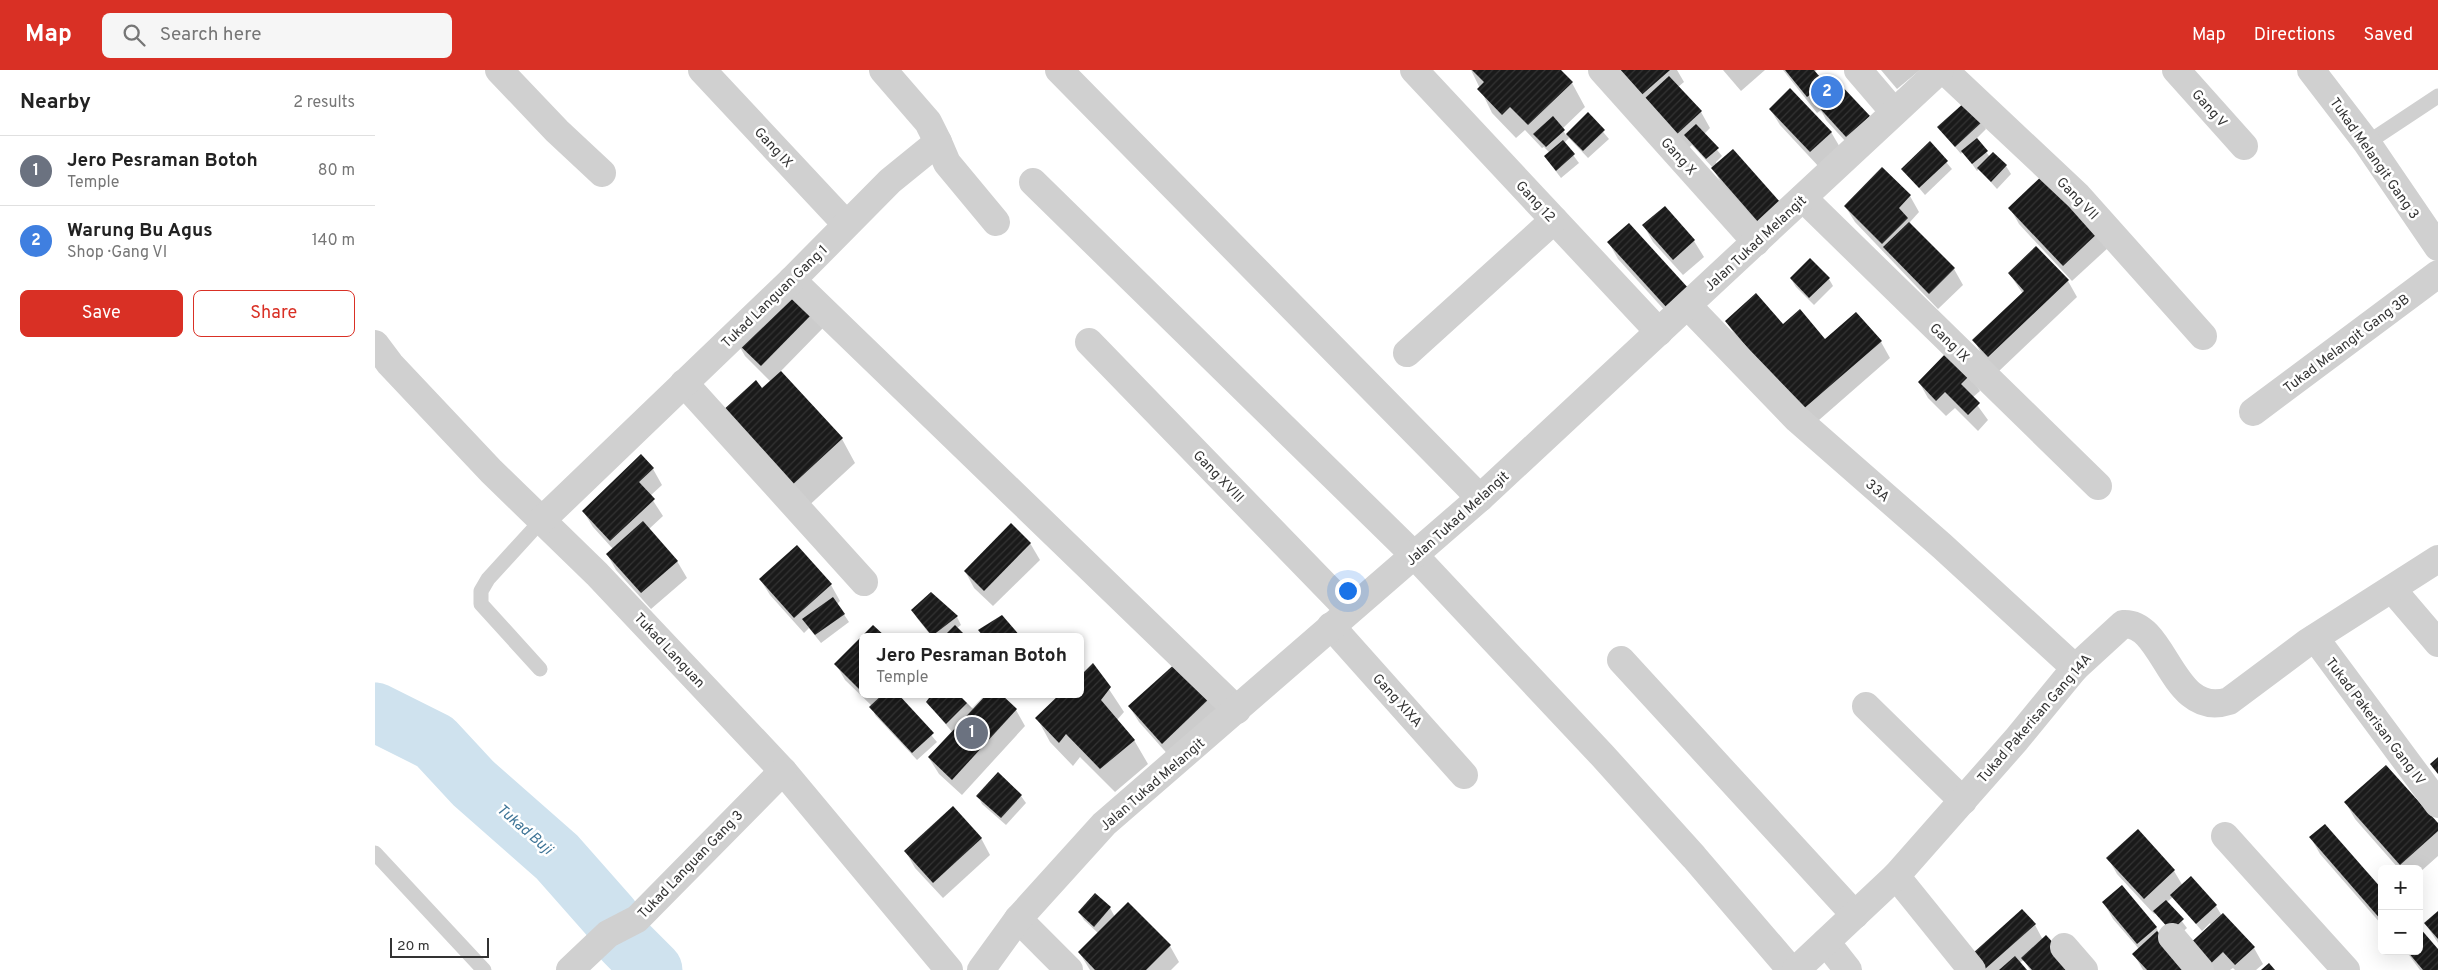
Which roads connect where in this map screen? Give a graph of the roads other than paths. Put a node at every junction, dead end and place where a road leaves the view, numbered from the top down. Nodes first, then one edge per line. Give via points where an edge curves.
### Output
1 (499, 70) edge
2 (702, 70) edge
3 (883, 70) edge
4 (1059, 70) edge
5 (1414, 70) edge
6 (1603, 70) edge
7 (1858, 70) edge
8 (1940, 70) edge
9 (1945, 70) edge
10 (2176, 70) edge
11 (2311, 70) edge
12 (2438, 96) edge
13 (1894, 112) junction
14 (938, 142) junction
15 (2367, 143) junction
16 (2244, 146) dead end
17 (602, 174) dead end
18 (1033, 182) dead end
19 (1803, 198) junction
20 (1554, 220) junction
21 (996, 222) dead end
22 (846, 224) junction
23 (1756, 242) junction
24 (2438, 247) edge
25 (2438, 274) edge
26 (792, 280) junction
27 (1687, 306) junction
28 (1659, 332) junction
29 (2203, 336) dead end
30 (1089, 342) dead end
31 (375, 344) edge
32 (1407, 353) dead end
33 (684, 383) junction
34 (2253, 412) dead end
35 (2098, 486) dead end
36 (1480, 498) junction
37 (541, 521) junction
38 (1415, 556) junction
39 (2438, 559) edge
40 (864, 582) dead end
41 (2392, 589) junction
42 (1340, 618) junction
43 (2315, 638) junction
44 (2438, 643) edge
45 (1621, 660) dead end
46 (2075, 668) junction
47 (540, 669) dead end
48 (1866, 706) dead end
49 (1237, 710) junction
50 (783, 770) junction
51 (1465, 775) dead end
52 (1963, 801) junction
53 (2438, 804) edge
54 (2225, 836) dead end
55 (375, 853) edge
56 (1896, 876) junction
57 (1855, 915) junction
58 (1018, 918) junction
59 (2171, 937) dead end
60 (1826, 942) junction
61 (2063, 946) dead end
62 (484, 970) edge
63 (570, 970) edge
64 (949, 970) edge
65 (981, 970) edge
66 (1069, 970) edge
67 (1791, 970) edge
68 (1796, 970) edge
69 (1848, 970) edge
70 (1972, 970) edge
71 (2084, 970) edge
72 (2200, 970) edge
73 (2346, 970) edge

1 - 17 street
2 - 22 street, Gang IX
3 - 14 street via 928,122
4 - 36 street
5 - 20 street, Gang 12
6 - 23 street, Gang X
7 - 13 street
8 - 13 street, Jalan Tukad Melangit
9 - 29 street, Gang VII via 2078,196
10 - 16 street, Gang V
11 - 15 street, Tukad Melangit Gang 3
12 - 15 lane
13 - 19 street, Jalan Tukad Melangit
14 - 21 street via 947,163
14 - 22 street, Tukad Languan Gang 1 via 890,181
15 - 24 street, Tukad Melangit Gang 3
18 - 38 street
19 - 23 street, Jalan Tukad Melangit
19 - 35 street, Gang IX
20 - 28 street, Gang 12
20 - 32 street
22 - 26 street, Tukad Languan Gang 1
23 - 27 street, Jalan Tukad Melangit
25 - 34 street, Tukad Melangit Gang 3B
26 - 33 street, Tukad Languan Gang 1
26 - 49 street
27 - 28 street, Jalan Tukad Melangit
27 - 46 street, 33A via 1797,419
28 - 36 street, Jalan Tukad Melangit
30 - 42 street, Gang XVIII
31 - 37 street, Tukad Languan via 390,364
33 - 37 street, Tukad Languan Gang 1
33 - 40 street
36 - 38 street, Jalan Tukad Melangit
37 - 47 lane via 481,591 481,604
37 - 50 street, Tukad Languan via 604,580
38 - 42 street, Jalan Tukad Melangit
38 - 67 street via 1602,755
39 - 41 street, Tukad Pakerisan Gang 14A
41 - 43 street, Tukad Pakerisan Gang 14A
41 - 44 street
42 - 49 street, Jalan Tukad Melangit
42 - 51 street, Gang XIXA
43 - 46 street, Tukad Pakerisan Gang 14A via 2229,701 2217,705 2196,699 2144,630 2133,623 2123,624
43 - 53 street, Tukad Pakerisan Gang IV
45 - 57 street
46 - 52 street, Tukad Pakerisan Gang 14A
48 - 52 street
49 - 58 street, Jalan Tukad Melangit via 1104,824
50 - 63 street, Tukad Languan Gang 3 via 637,919 608,934
50 - 64 street, Tukad Languan
52 - 56 street, Tukad Pakerisan Gang 14A
54 - 73 street
55 - 62 lane
56 - 57 street, Tukad Pakerisan Gang 14A
56 - 70 street
57 - 60 street, Tukad Pakerisan Gang 14A
58 - 65 street, Jalan Tukad Melangit
58 - 66 street
59 - 72 street
60 - 68 street, Tukad Pakerisan Gang 14A
60 - 69 street
61 - 71 street

